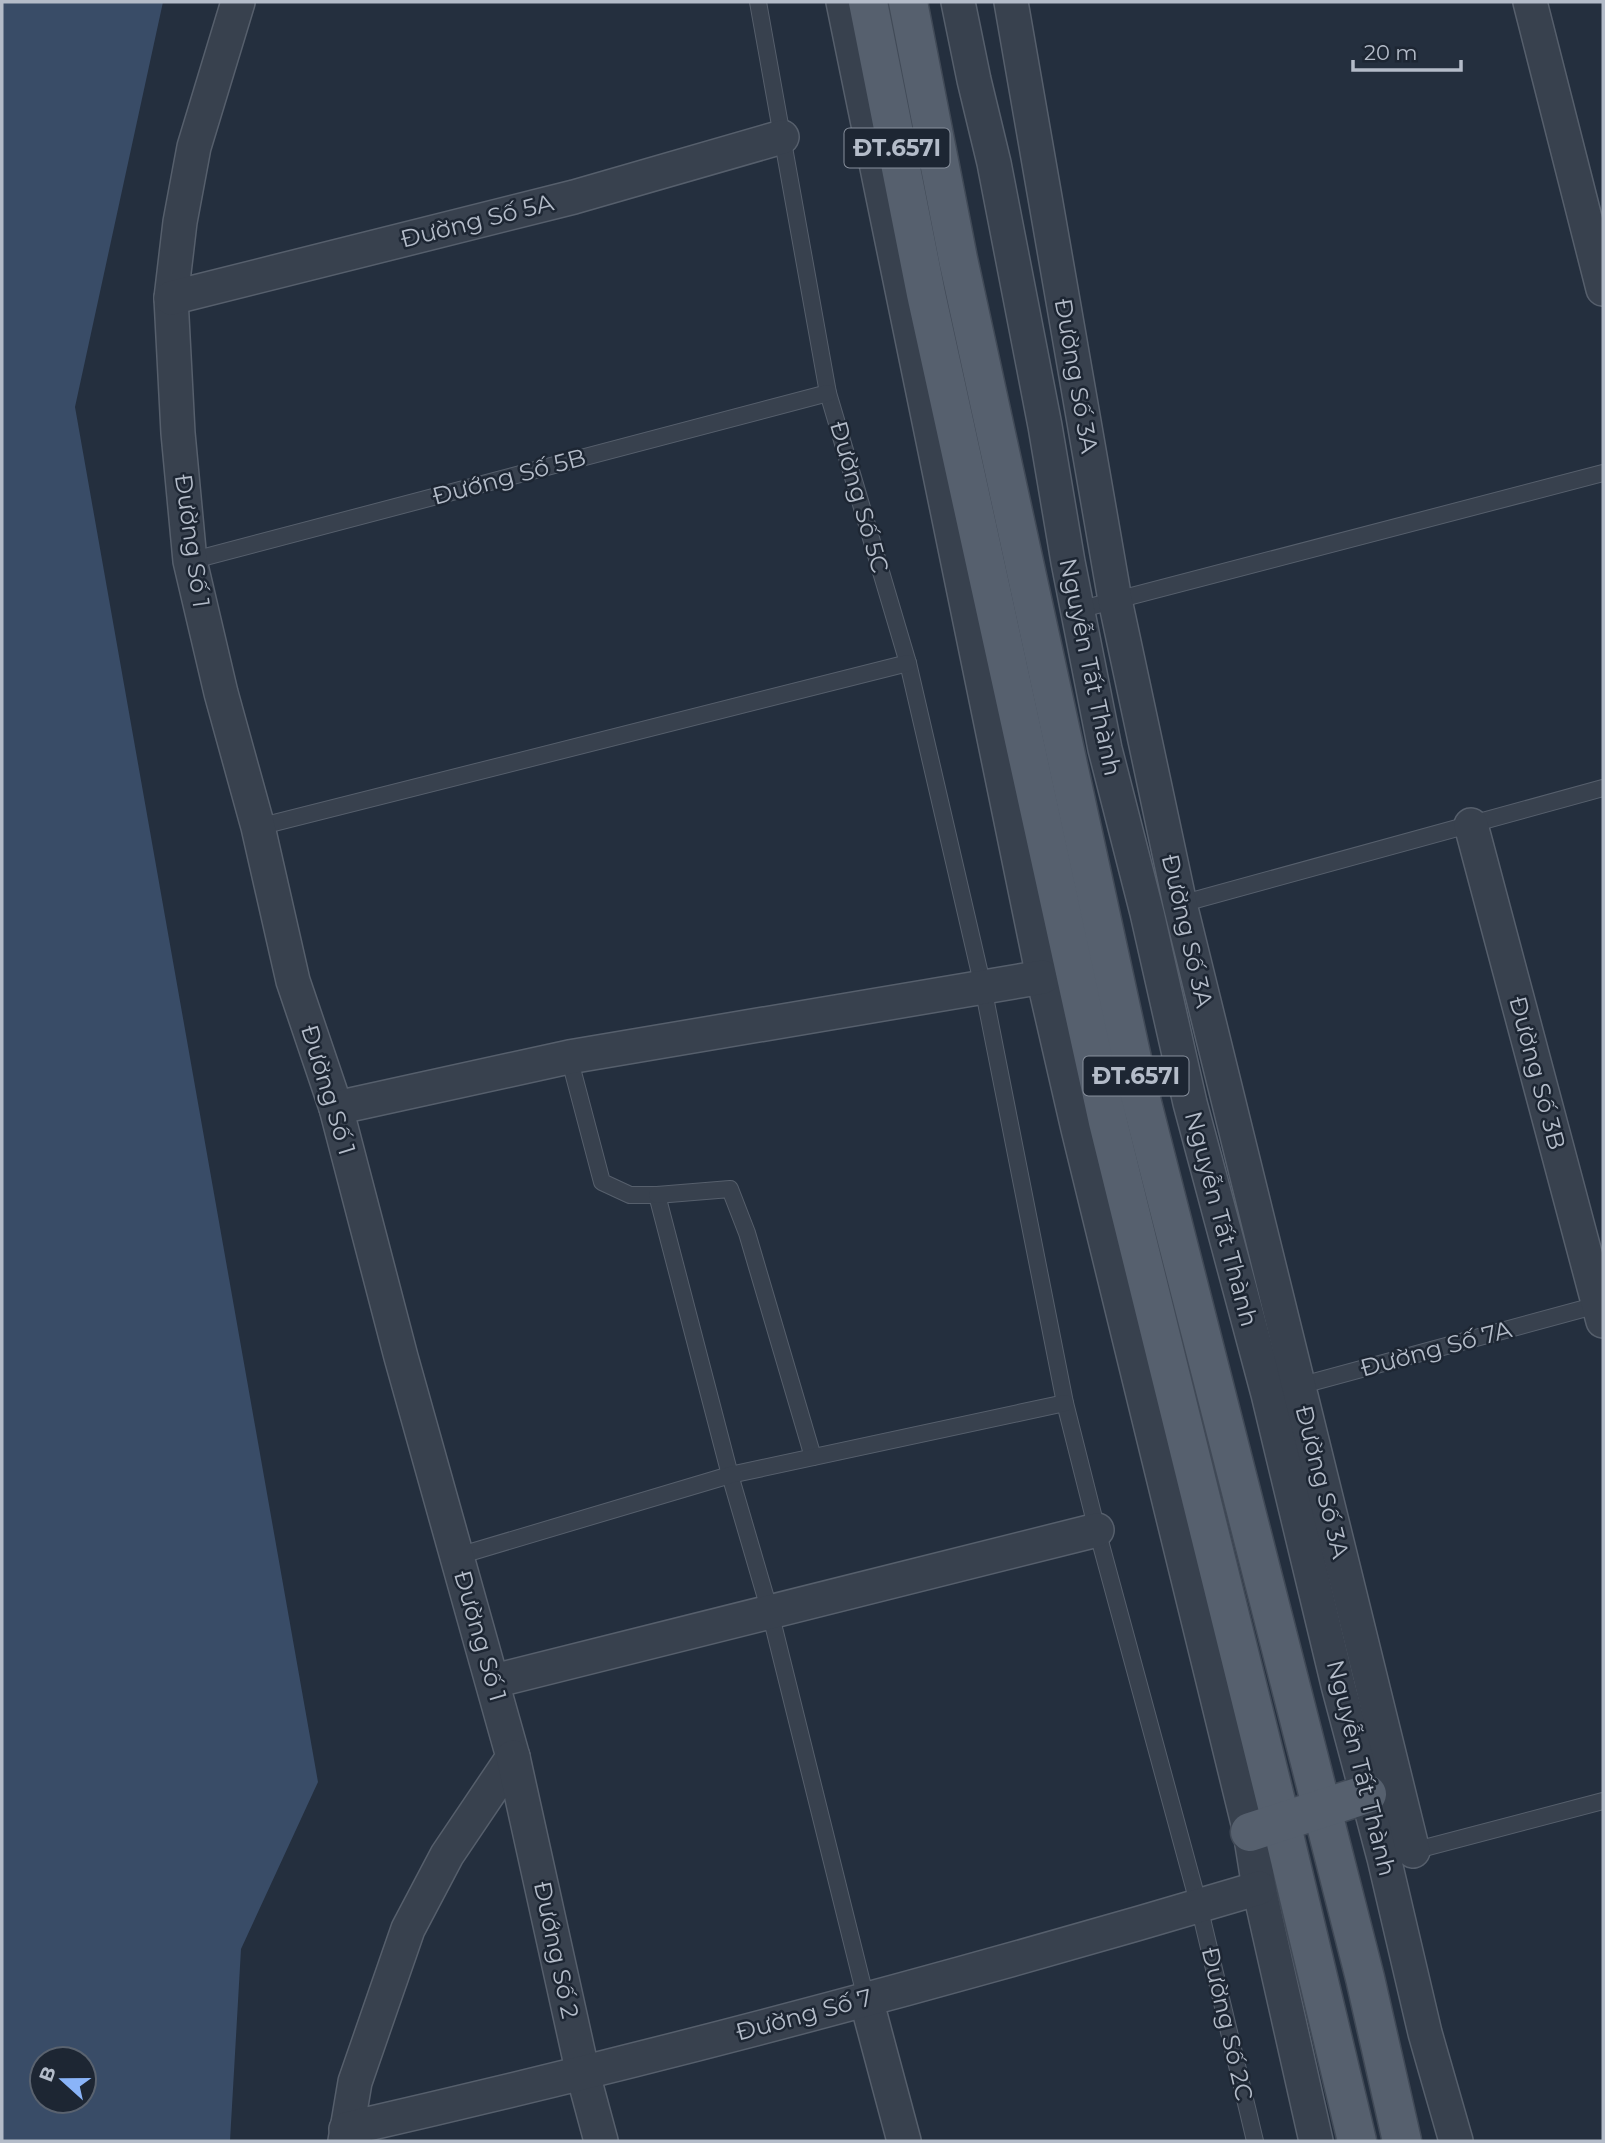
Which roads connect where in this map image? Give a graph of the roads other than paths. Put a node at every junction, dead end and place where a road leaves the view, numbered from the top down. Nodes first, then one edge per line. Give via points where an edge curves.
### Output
1 (238, 2) edge
2 (758, 2) edge
3 (843, 2) edge
4 (868, 2) edge
5 (908, 2) edge
6 (958, 2) edge
7 (1011, 2) edge
8 (1530, 2) edge
9 (782, 137) junction
10 (1603, 289) edge
11 (171, 298) junction
12 (828, 393) junction
13 (1603, 473) edge
14 (190, 561) junction
15 (1115, 600) junction
16 (1078, 610) junction
17 (908, 663) junction
18 (1603, 788) edge
19 (1471, 825) junction
20 (258, 827) junction
21 (1180, 904) junction
22 (1147, 913) junction
23 (1043, 977) junction
24 (984, 987) junction
25 (569, 1057) junction
26 (336, 1108) junction
27 (657, 1195) junction
28 (1602, 1310) edge
29 (1283, 1390) junction
30 (1065, 1403) junction
31 (813, 1457) junction
32 (730, 1475) junction
33 (1097, 1530) junction
34 (458, 1556) junction
35 (770, 1612) junction
36 (494, 1681) junction
37 (513, 1757) junction
38 (1367, 1794) junction
39 (1603, 1801) edge
40 (1320, 1809) junction
41 (1266, 1827) junction
42 (1398, 1855) junction
43 (1259, 1888) junction
44 (1199, 1906) junction
45 (866, 1999) junction
46 (583, 2074) junction
47 (345, 2135) edge
48 (601, 2141) edge
49 (904, 2141) edge
50 (1255, 2141) edge
51 (1316, 2141) edge
52 (1357, 2141) edge
53 (1402, 2141) edge
54 (1456, 2141) edge

1 - 11 street, Đường Số 1 via 194,147
2 - 9 lane, Đường Số 5C
3 - 23 street
4 - 41 main road, ĐT.657I via 926,294
5 - 40 main road, Nguyễn Tất Thành / ĐT.657I via 958,259 1139,1091
6 - 16 street, Nguyễn Tất Thành via 999,189
7 - 15 street, Đường Số 3A
8 - 10 street
9 - 11 street, Đường Số 5A via 574,197
9 - 12 lane, Đường Số 5C
11 - 14 street, Đường Số 1
12 - 14 lane, Đướng Số 5B
12 - 17 lane, Đường Số 5C
13 - 15 lane
14 - 20 street, Đường Số 1 via 220,693
15 - 16 lane
15 - 21 street, Đường Số 3A
16 - 22 street, Nguyễn Tất Thành via 1108,762
17 - 20 lane
17 - 24 lane, Đường Số 5C
18 - 19 lane
19 - 21 lane
19 - 28 street, Đường Số 3B
20 - 26 street, Đường Số 1 via 293,982
21 - 22 lane
21 - 29 street, Đường Số 3A
22 - 29 street, Nguyễn Tất Thành via 1190,1103
23 - 24 street
23 - 41 street via 1078,1129
24 - 25 street
24 - 30 lane, Đường Số 5C
25 - 26 street
25 - 27 lane via 602,1182 630,1195
26 - 34 street, Đường Số 1
27 - 31 lane via 730,1189
27 - 32 lane
28 - 29 lane, Đường Số 7A
29 - 38 street, Nguyễn Tất Thành
29 - 42 street, Đường Số 3A
30 - 31 lane
30 - 33 lane, Đường Số 2C
31 - 32 lane
32 - 34 lane
32 - 35 lane
33 - 35 street
33 - 44 lane, Đường Số 2C
34 - 36 street, Đường Số 1
35 - 36 street
35 - 45 lane
36 - 37 street, Đường Số 1
37 - 46 street, Đướng Số 2
37 - 47 street via 447,1855 408,1929 355,2082
38 - 40 main road
38 - 42 street, Nguyễn Tất Thành
39 - 42 lane
40 - 41 main road
40 - 53 main road, Nguyễn Tất Thành / ĐT.657I
41 - 43 street
41 - 52 main road, ĐT.657I
42 - 54 street, Nguyễn Tất Thành via 1425,2033
43 - 44 street, Đường Số 7
43 - 51 street
44 - 45 street, Đường Số 7
44 - 50 lane, Đường Số 2C
45 - 46 street, Đường Số 7
45 - 49 street
46 - 47 street, Đường Số 7
46 - 48 street, Đướng Số 2

